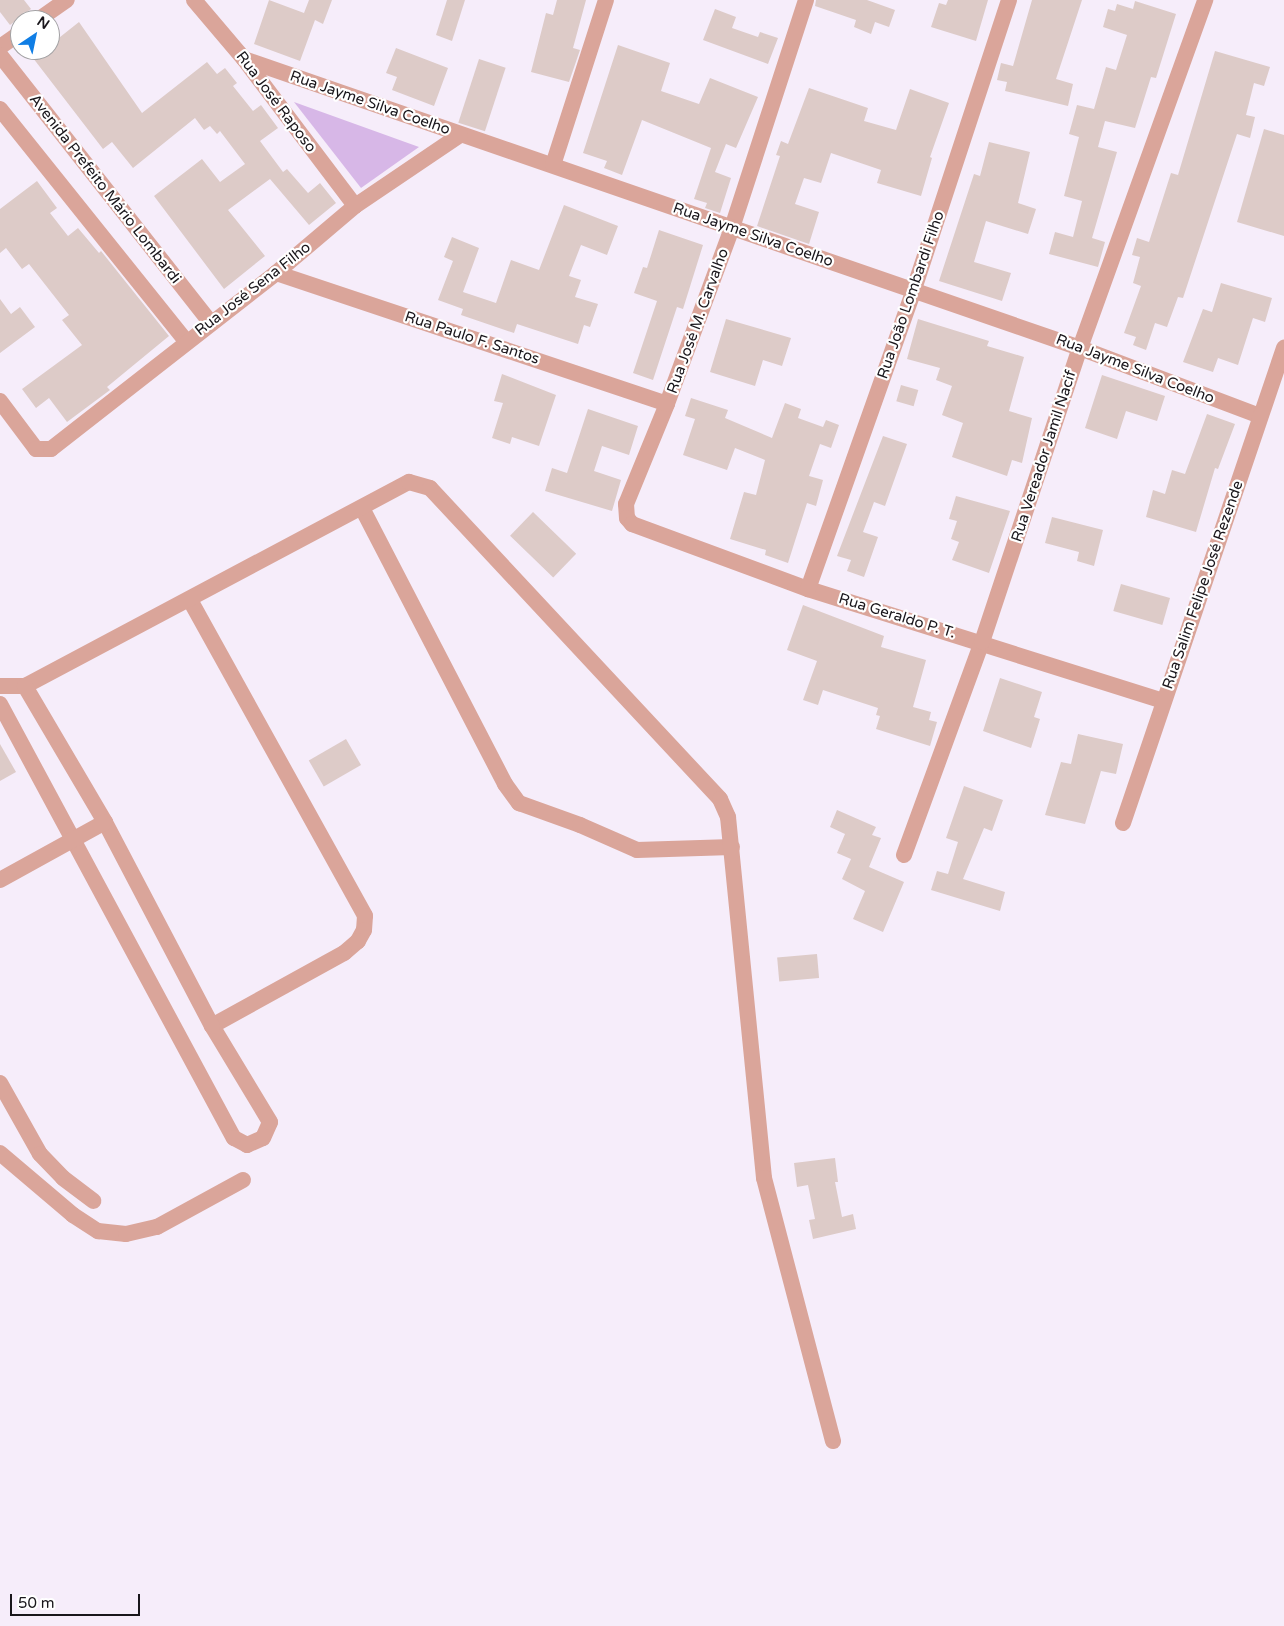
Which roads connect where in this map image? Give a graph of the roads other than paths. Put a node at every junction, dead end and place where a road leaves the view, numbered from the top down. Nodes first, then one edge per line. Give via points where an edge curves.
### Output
1 (67, 0) edge
2 (194, 0) edge
3 (606, 0) edge
4 (806, 0) edge
5 (1010, 0) edge
6 (1205, 0) edge
7 (52, 10) edge
8 (0, 55) edge
9 (244, 59) junction
10 (0, 109) edge
11 (460, 135) junction
12 (554, 166) junction
13 (355, 206) junction
14 (732, 228) junction
15 (276, 273) junction
16 (914, 289) junction
17 (210, 322) junction
18 (187, 342) junction
19 (1080, 348) junction
20 (1284, 348) edge
21 (0, 401) edge
22 (667, 404) junction
23 (1260, 416) junction
24 (362, 508) junction
25 (632, 524) joint
26 (808, 589) junction
27 (190, 600) junction
28 (982, 642) junction
29 (0, 686) edge
30 (25, 686) junction
31 (1164, 701) junction
32 (0, 704) edge
33 (105, 822) junction
34 (1122, 823) dead end
35 (75, 839) junction
36 (732, 847) junction
37 (904, 855) dead end
38 (0, 880) edge
39 (212, 1026) junction
40 (0, 1083) edge
41 (0, 1153) edge
42 (243, 1180) dead end
43 (93, 1201) dead end
44 (833, 1440) dead end

1 - 7 street
2 - 9 street, Rua José Raposo
3 - 12 street
4 - 14 street, Rua José M. Carvalho
5 - 16 street, Rua João Lombardi Filho
6 - 19 street, Rua Vereador Jamil Nacif
8 - 17 street, Avenida Prefeito Mário Lombardi
9 - 11 street, Rua Jayme Silva Coelho
9 - 13 street, Rua José Raposo
10 - 18 street, Avenida Prefeito Mário Lombardi
11 - 12 street, Rua Jayme Silva Coelho
11 - 13 street, Rua José Sena Filho
12 - 14 street, Rua Jayme Silva Coelho
13 - 15 street, Rua José Sena Filho
14 - 16 street, Rua Jayme Silva Coelho
14 - 22 street, Rua José M. Carvalho
15 - 17 street, Rua José Sena Filho
15 - 22 street, Rua Paulo F. Santos
16 - 19 street, Rua Jayme Silva Coelho
16 - 26 street, Rua João Lombardi Filho
17 - 18 street, Rua José Sena Filho
18 - 21 street, Rua José Sena Filho via 51,449 36,448
19 - 23 street, Rua Jayme Silva Coelho
19 - 28 street, Rua Vereador Jamil Nacif
20 - 23 street, Rua Salim Felipe José Rezende
22 - 25 street, Rua José M. Carvalho via 626,504 627,518
23 - 31 street, Rua Salim Felipe José Rezende
24 - 27 street
24 - 36 street via 409,482 430,488 720,799 728,817
24 - 36 street via 508,789 519,803 636,850
25 - 26 street, Rua Geraldo P. T.
26 - 28 street, Rua Geraldo P. T.
27 - 30 street
27 - 39 street via 366,916 358,941 344,953
28 - 31 street, Rua Geraldo P. T.
28 - 37 street, Rua Vereador Jamil Nacif
29 - 30 street
30 - 33 street
31 - 34 street, Rua Salim Felipe José Rezende
32 - 35 street
33 - 35 street
33 - 39 street
35 - 38 street
35 - 39 street via 234,1138 247,1145 255,1143 263,1138 270,1122
36 - 44 street via 764,1178
40 - 43 street via 40,1154 63,1178
41 - 42 street via 73,1215 98,1231 126,1234 157,1227

